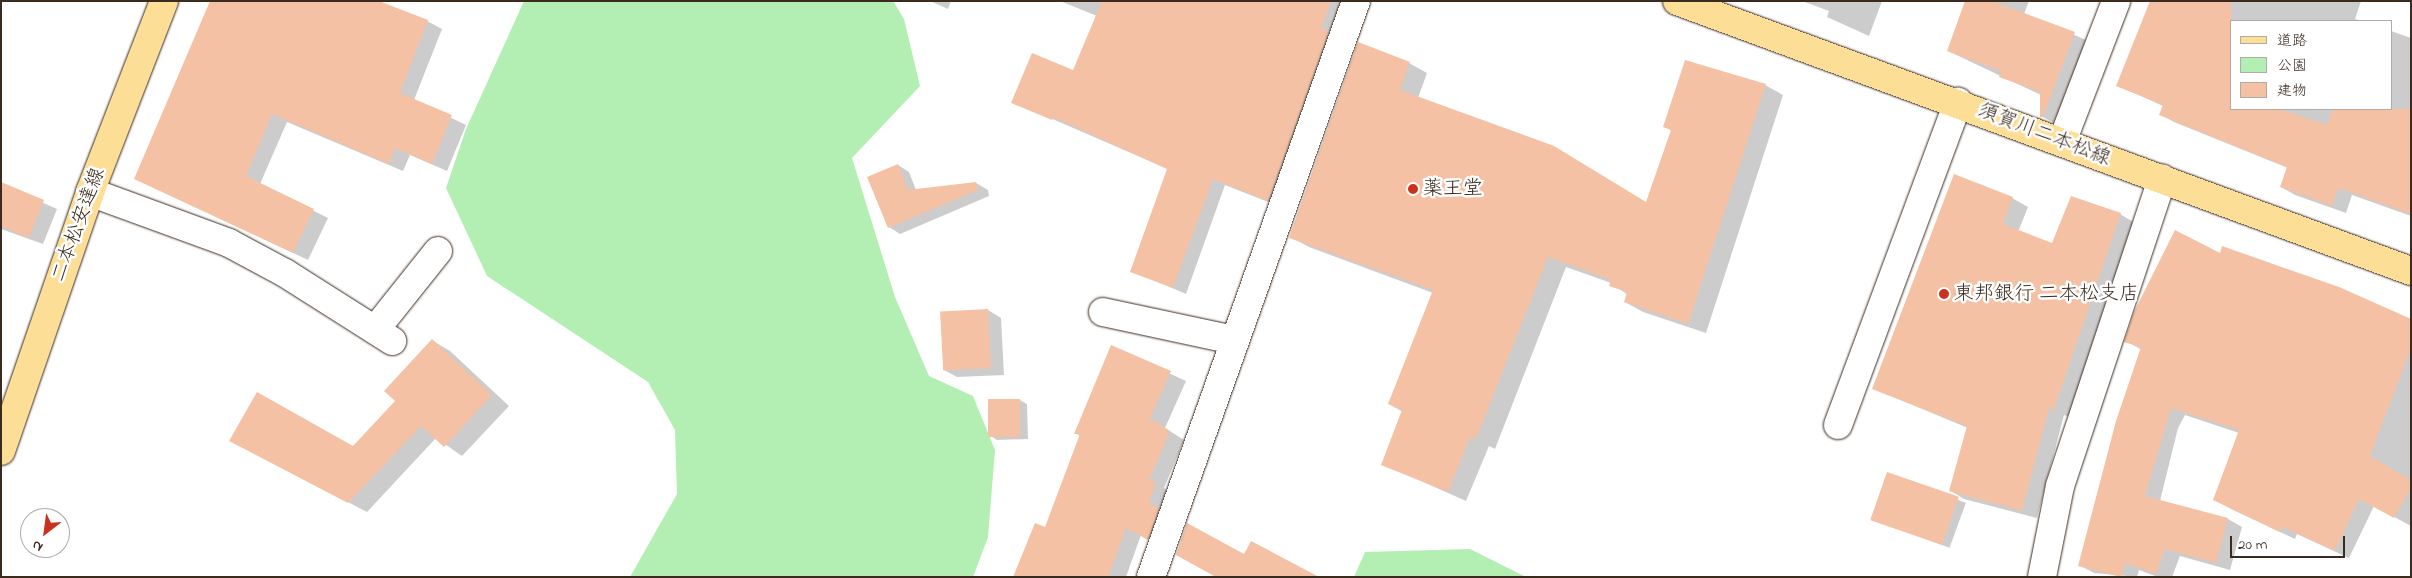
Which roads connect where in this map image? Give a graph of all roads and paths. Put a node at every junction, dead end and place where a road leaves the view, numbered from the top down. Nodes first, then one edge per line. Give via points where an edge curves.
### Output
1 (164, 1) edge
2 (1356, 1) edge
3 (1677, 1) edge
4 (2116, 1) edge
5 (1958, 102) junction
6 (2062, 142) junction
7 (2162, 179) junction
8 (90, 192) junction
9 (438, 251) dead end
10 (2411, 271) edge
11 (1103, 312) dead end
12 (1234, 340) junction
13 (1838, 425) dead end
14 (1, 451) edge
15 (1151, 577) edge
16 (2042, 577) edge

1 - 8 main road, 二本松安達線
2 - 12 street
3 - 5 main road, 須賀川二本松線
4 - 6 street
5 - 6 main road, 須賀川二本松線
5 - 13 street
6 - 7 main road, 須賀川二本松線
7 - 10 main road, 須賀川二本松線
7 - 16 street via 2060,486
8 - 9 street via 229,243 285,272 383,335
8 - 14 main road, 二本松安達線
11 - 12 street
12 - 15 street

